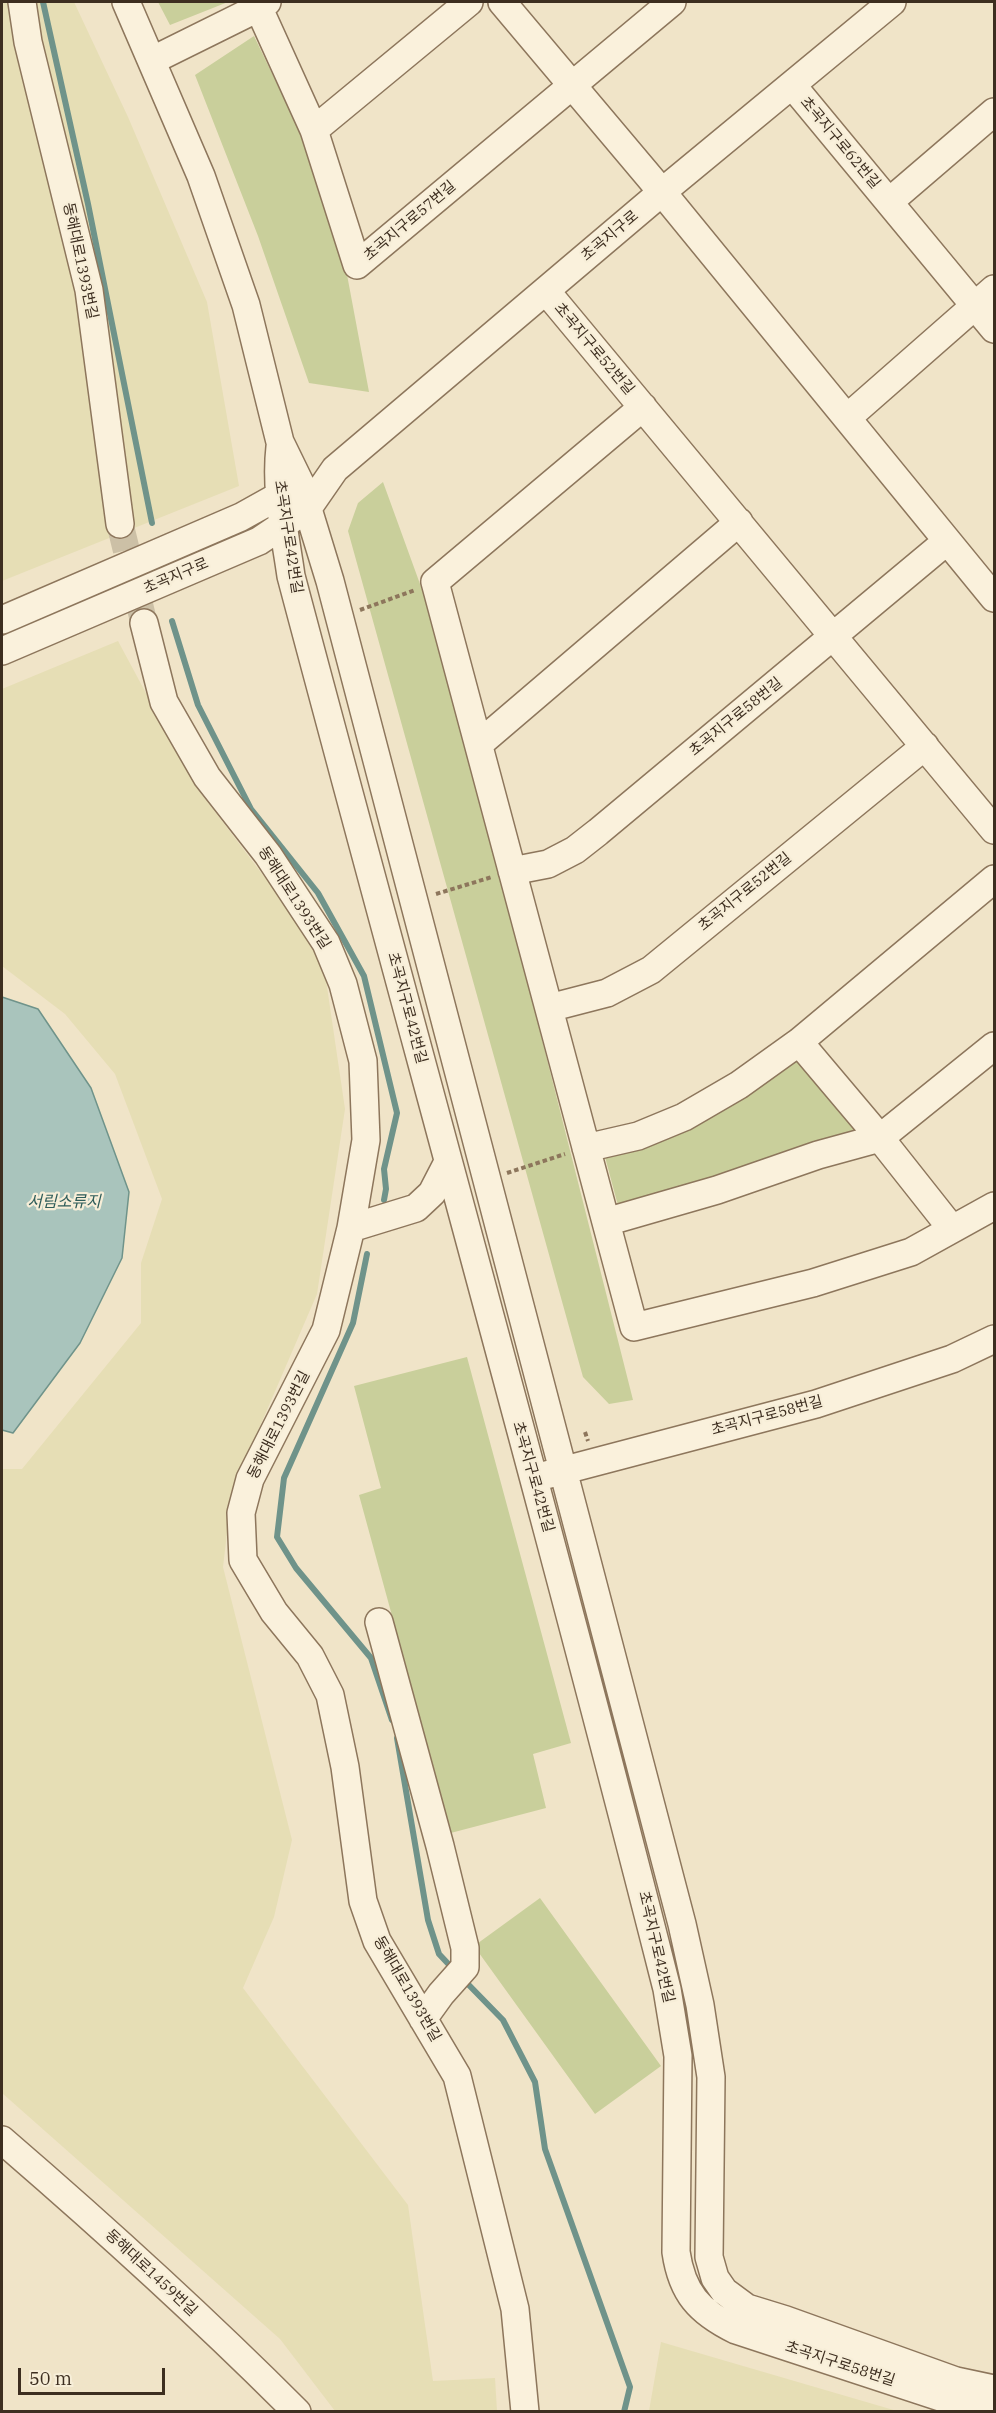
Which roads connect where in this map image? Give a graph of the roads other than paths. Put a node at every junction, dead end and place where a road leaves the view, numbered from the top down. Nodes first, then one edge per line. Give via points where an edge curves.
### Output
1 (22, 2) edge
2 (126, 2) edge
3 (469, 2) edge
4 (502, 2) edge
5 (672, 2) edge
6 (892, 2) edge
7 (261, 3) edge
8 (153, 60) junction
9 (571, 85) junction
10 (792, 85) junction
11 (994, 112) edge
12 (314, 130) junction
13 (662, 192) junction
14 (889, 202) junction
15 (546, 291) junction
16 (985, 298) edge
17 (994, 329) edge
18 (643, 407) junction
19 (847, 418) junction
20 (295, 496) junction
21 (739, 522) junction
22 (120, 524) tunnel mouth
23 (283, 525) junction
24 (947, 541) junction
25 (994, 598) edge
26 (2, 620) edge
27 (144, 623) tunnel mouth
28 (834, 636) junction
29 (2, 651) edge
30 (357, 685) junction
31 (323, 696) junction
32 (479, 744) junction
33 (925, 746) junction
34 (994, 830) edge
35 (512, 871) junction
36 (994, 879) edge
37 (549, 1008) junction
38 (799, 1042) junction
39 (994, 1046) edge
40 (880, 1138) junction
41 (586, 1148) junction
42 (448, 1162) junction
43 (994, 1206) edge
44 (416, 1208) junction
45 (606, 1222) junction
46 (351, 1228) junction
47 (952, 1229) junction
48 (468, 1240) junction
49 (994, 1339) edge
50 (564, 1470) junction
51 (534, 1478) junction
52 (379, 1622) dead end
53 (423, 2019) junction
54 (2, 2140) edge
55 (723, 2291) joint
56 (699, 2306) joint
57 (994, 2389) edge
58 (297, 2412) edge
59 (525, 2412) edge
60 (986, 2412) edge

1 - 22 street, 동해대로1393번길 via 28,42 89,290
2 - 8 street, 초곡지구로42번길
3 - 12 street
4 - 9 street
5 - 9 street, 초곡지구로57번길
6 - 10 street, 초곡지구로
7 - 8 street, 초곡지구로57번길
7 - 12 street, 초곡지구로57번길
8 - 20 street, 초곡지구로42번길 via 201,176 246,305
9 - 12 street, 초곡지구로57번길 via 357,265
9 - 13 street
10 - 13 street, 초곡지구로
10 - 14 street, 초곡지구로62번길
11 - 14 street, 초곡지구로62번길
13 - 15 street, 초곡지구로
13 - 19 street
14 - 16 street, 초곡지구로62번길
15 - 18 street, 초곡지구로52번길
15 - 20 street, 초곡지구로 via 330,474
16 - 17 street, 초곡지구로62번길
16 - 19 street
18 - 21 street, 초곡지구로52번길
18 - 32 street, 초곡지구로52번길 via 435,582
19 - 24 street
20 - 23 street, 초곡지구로
20 - 26 street, 초곡지구로
20 - 30 street, 초곡지구로42번길 via 339,618
21 - 28 street, 초곡지구로52번길
21 - 32 street
23 - 29 street, 초곡지구로 via 259,541
23 - 31 street, 초곡지구로42번길 via 291,576
24 - 25 street
24 - 28 street, 초곡지구로58번길
27 - 46 street, 동해대로1393번길 via 164,702 207,777 268,855 326,943 343,984 363,1061 366,1140
28 - 33 street, 초곡지구로52번길
28 - 35 street, 초곡지구로58번길 via 574,850 548,864
30 - 31 street
30 - 50 street, 초곡지구로42번길
31 - 42 street, 초곡지구로42번길
32 - 35 street
33 - 34 street, 초곡지구로52번길
33 - 37 street, 초곡지구로52번길 via 651,970 607,993
35 - 37 street
36 - 38 street
37 - 41 street
38 - 40 street
38 - 41 street via 684,1118 638,1136
39 - 40 street
40 - 45 street
40 - 47 street
41 - 45 street
42 - 44 street via 432,1193
42 - 48 street, 초곡지구로42번길
43 - 47 street
44 - 46 street
44 - 48 street via 444,1217
45 - 47 street via 634,1327 813,1283 911,1252
46 - 53 street, 동해대로1393번길 via 326,1330 250,1479 241,1514 243,1560 274,1612 310,1656 330,1695 345,1767 363,1901 377,1941
48 - 51 street, 초곡지구로42번길
49 - 50 street, 초곡지구로58번길 via 952,1359 816,1404
50 - 51 street, 초곡지구로58번길
50 - 55 street, 초곡지구로42번길 via 700,2005 711,2077 709,2257
51 - 56 street, 초곡지구로42번길 via 667,1989 678,2056 676,2252 679,2274
52 - 53 street via 465,1948 465,1967
53 - 59 street, 동해대로1393번길 via 457,2076 515,2309
54 - 58 street, 동해대로1459번길 via 106,2230
55 - 57 street, 초곡지구로58번길 via 747,2308 956,2381
56 - 60 street, 초곡지구로58번길 via 736,2330

